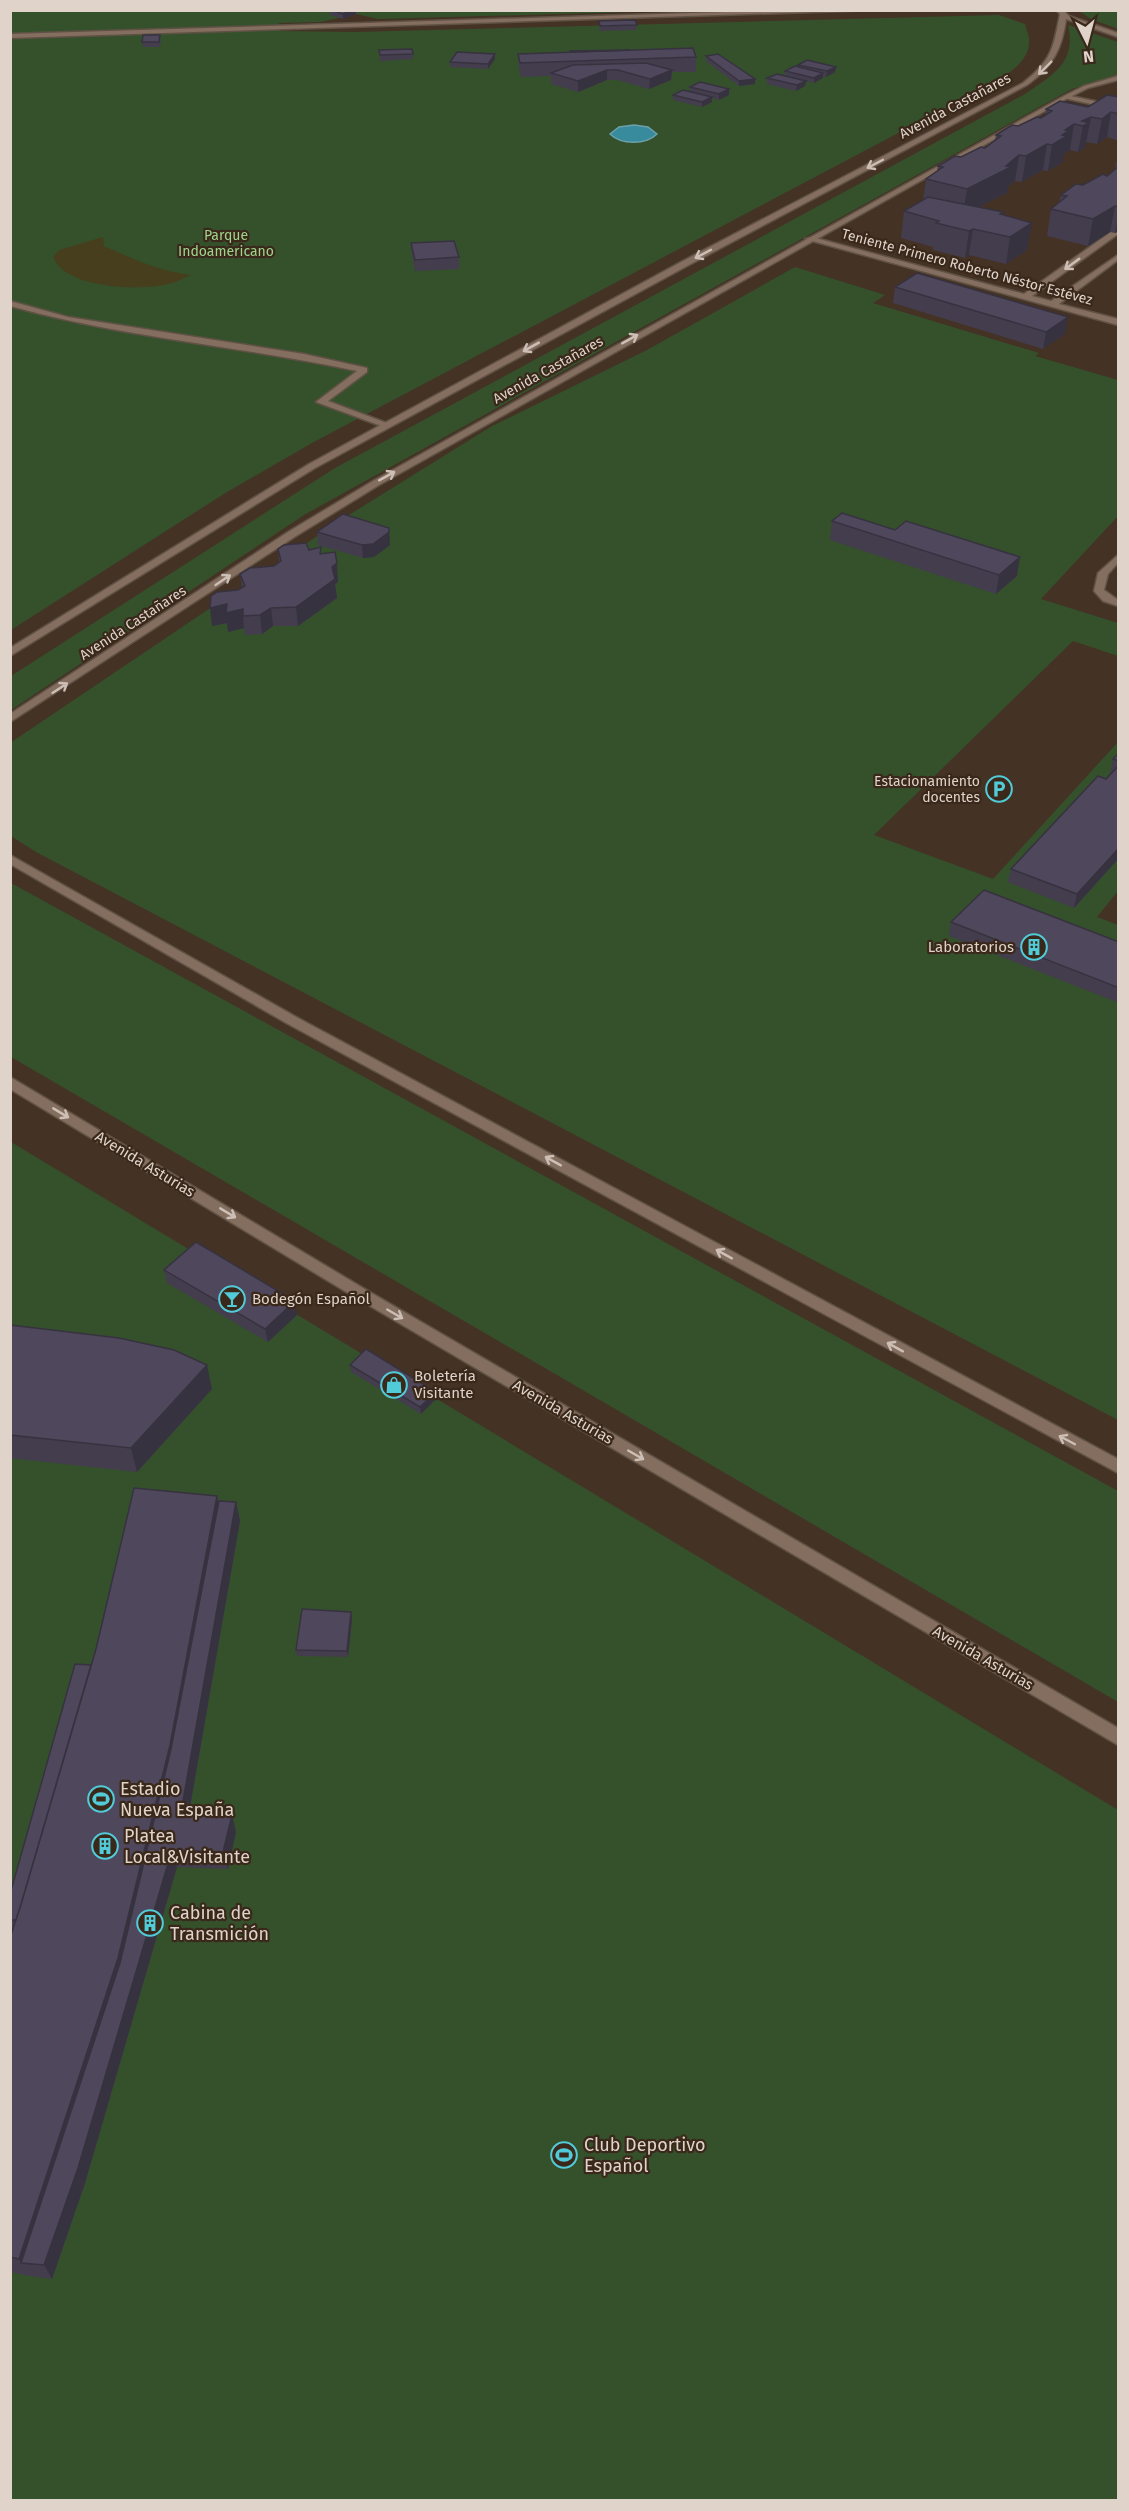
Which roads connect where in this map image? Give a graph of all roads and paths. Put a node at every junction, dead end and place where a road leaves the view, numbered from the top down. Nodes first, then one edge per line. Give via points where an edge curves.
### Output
1 (871, 10) edge
2 (1061, 13) edge
3 (1119, 35) edge
4 (10, 36) edge
5 (1119, 78) edge
6 (1066, 97) junction
7 (1119, 108) edge
8 (1119, 231) edge
9 (809, 239) junction
10 (1119, 257) edge
11 (1026, 297) junction
12 (10, 303) edge
13 (1053, 304) junction
14 (1119, 322) edge
15 (387, 425) junction
16 (1119, 558) edge
17 (1119, 603) edge
18 (10, 653) edge
19 (10, 719) edge
20 (10, 860) edge
21 (10, 1082) edge
22 (1119, 1467) edge
23 (1119, 1737) edge

1 - 4 street
2 - 3 street
2 -> 15 street, Avenida Castañares via 1057,54 1047,69 1025,84
5 - 6 street, Avenida Castañares
6 - 7 street
6 - 9 street, Avenida Castañares
8 -> 11 street
9 - 11 street, Teniente Primero Roberto Néstor Estévez
19 -> 9 street, Avenida Castañares via 376,483
10 - 13 street
11 - 13 street, Teniente Primero Roberto Néstor Estévez
12 - 15 street via 67,319 364,370 321,402
13 - 14 street, Teniente Primero Roberto Néstor Estévez
15 - 18 street, Avenida Castañares via 312,466
16 - 17 street via 1103,573 1099,591
22 -> 20 street via 293,1021
21 -> 23 street, Avenida Asturias via 379,1304

